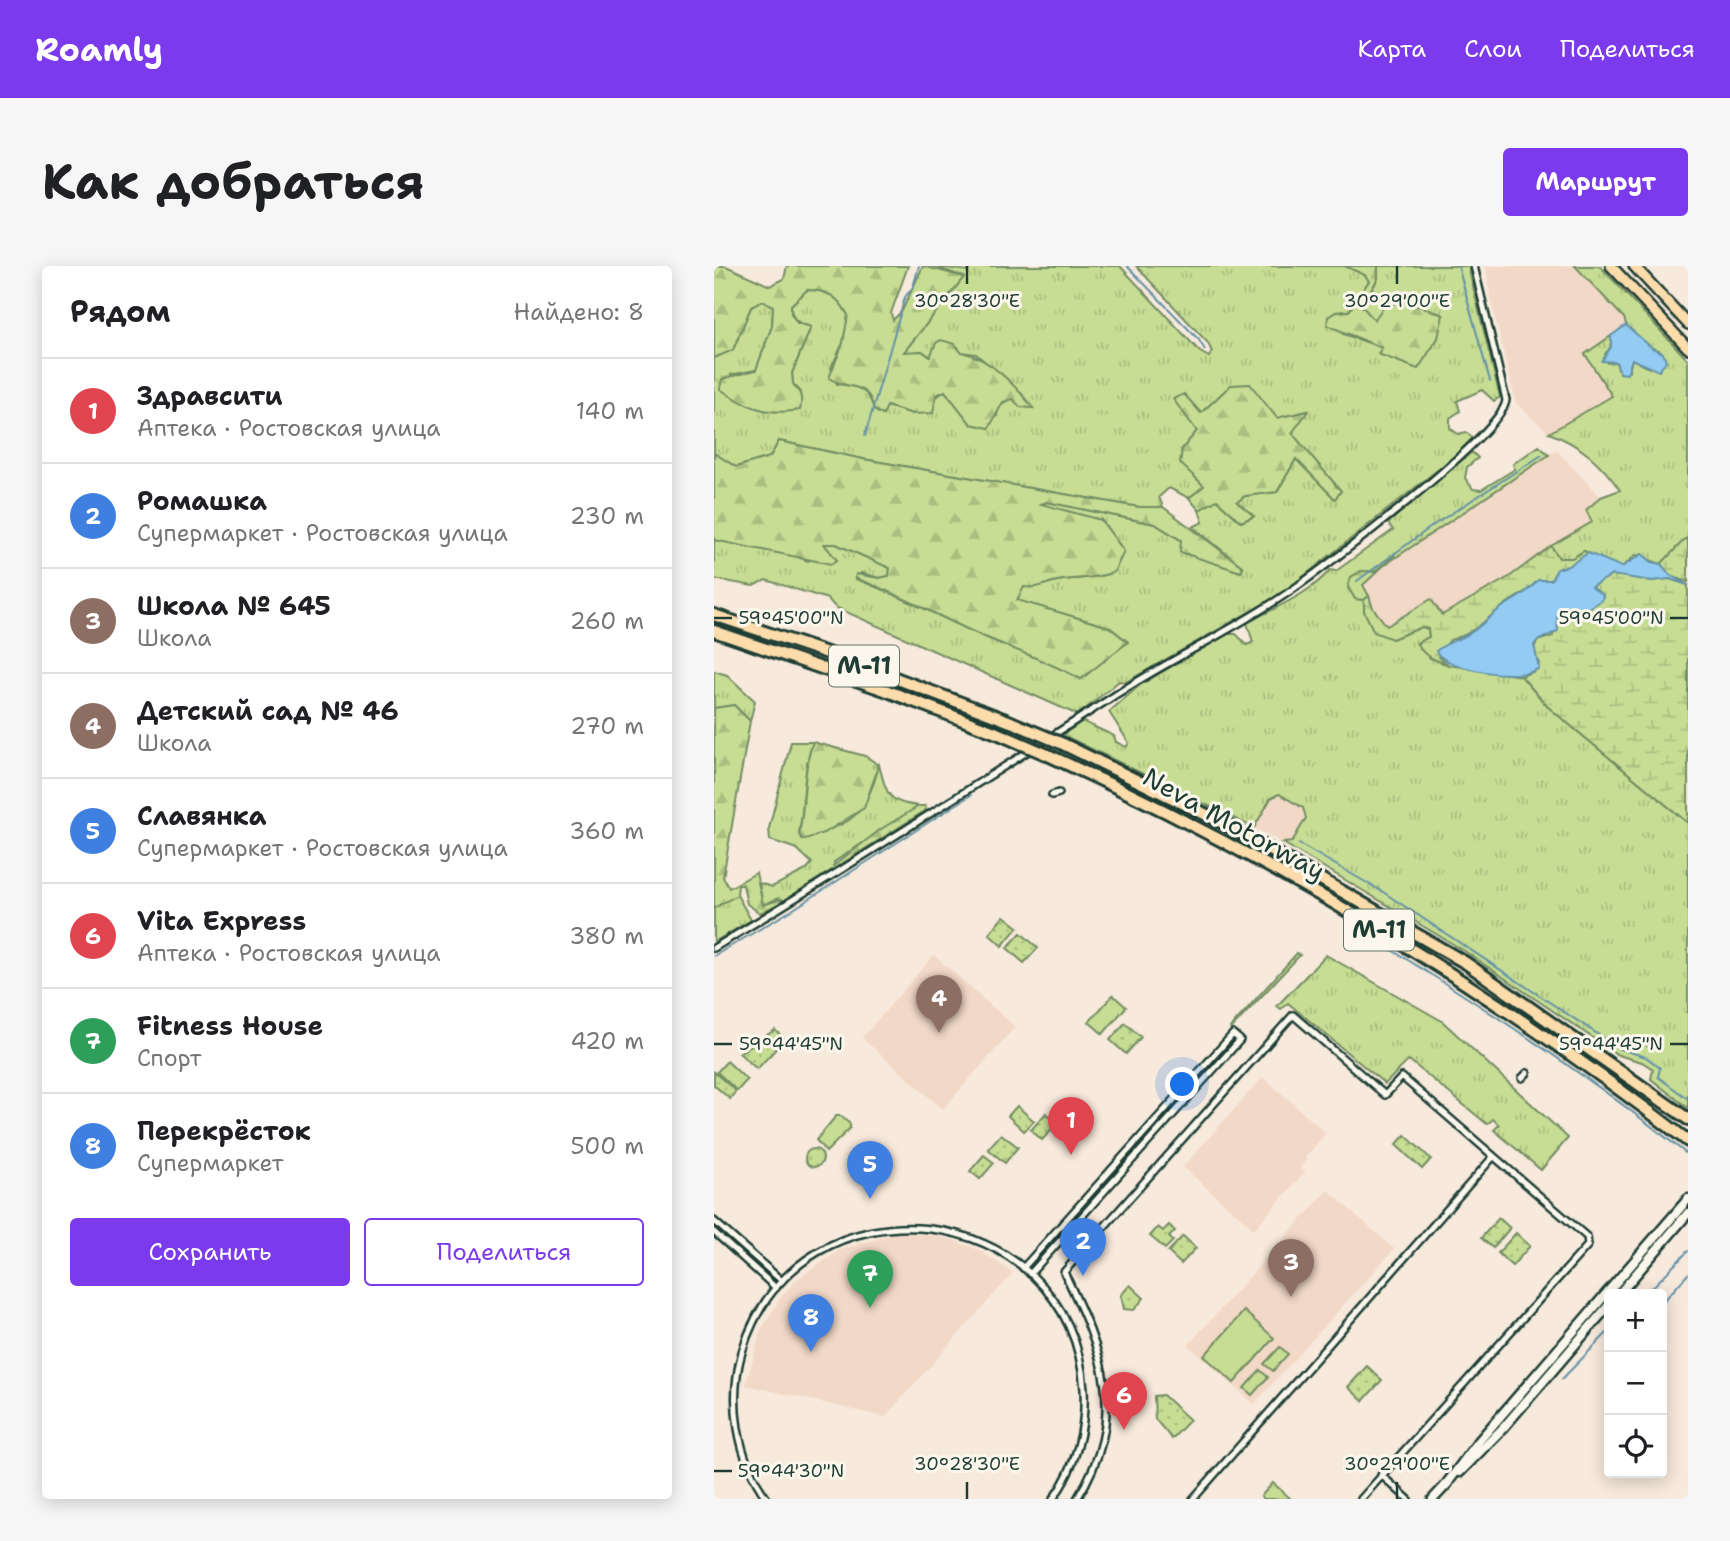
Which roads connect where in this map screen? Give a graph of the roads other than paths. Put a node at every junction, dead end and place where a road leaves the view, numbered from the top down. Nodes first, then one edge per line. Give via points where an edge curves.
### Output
1 (1474, 266) edge
2 (1611, 266) edge
3 (1634, 266) edge
4 (1688, 324) edge
5 (1688, 348) edge
6 (714, 615) edge
7 (714, 631) edge
8 (1059, 793) dead end
9 (1052, 795) dead end
10 (714, 948) edge
11 (1688, 1119) edge
12 (1688, 1141) edge
13 (1493, 1157) junction
14 (1688, 1199) edge
15 (1688, 1213) edge
16 (714, 1221) edge
17 (1673, 1223) junction
18 (714, 1232) edge
19 (1023, 1268) junction
20 (1030, 1274) junction
21 (782, 1282) junction
22 (776, 1288) junction
23 (1623, 1289) edge
24 (1604, 1311) edge
25 (1381, 1475) junction
26 (1445, 1486) junction
27 (766, 1499) edge
28 (1053, 1499) edge
29 (1077, 1499) edge
30 (1193, 1499) edge
31 (1361, 1499) edge
32 (1408, 1499) edge
33 (1433, 1499) edge

1 - 10 street via 1506,400 1506,409 1478,441 1287,594 1117,694
2 - 5 highway
3 - 4 highway
6 - 11 highway, Neva Motorway / М-11, bridge via 1012,722 1145,782 1466,963
7 - 12 highway, Neva Motorway / М-11, bridge via 996,733 1172,815 1458,976
8 - 9 street
13 - 25 street via 1587,1237 1588,1245
13 - 29 street via 1402,1077 1385,1095 1293,1015 1063,1272 1096,1342 1105,1379 1101,1441 1090,1479
13 - 30 street
14 - 17 main road
15 - 17 main road
16 - 21 street
17 - 23 main road
17 - 26 main road via 1479,1441
18 - 22 street
19 - 20 street
19 - 20 street via 1233,1034 1240,1040
19 - 21 street via 962,1234 897,1226 834,1243
20 - 28 street via 1063,1317 1083,1382 1078,1446
21 - 22 street
22 - 27 street via 748,1334 736,1387 744,1455
24 - 26 main road via 1504,1427
25 - 31 street
25 - 32 street
26 - 33 main road

